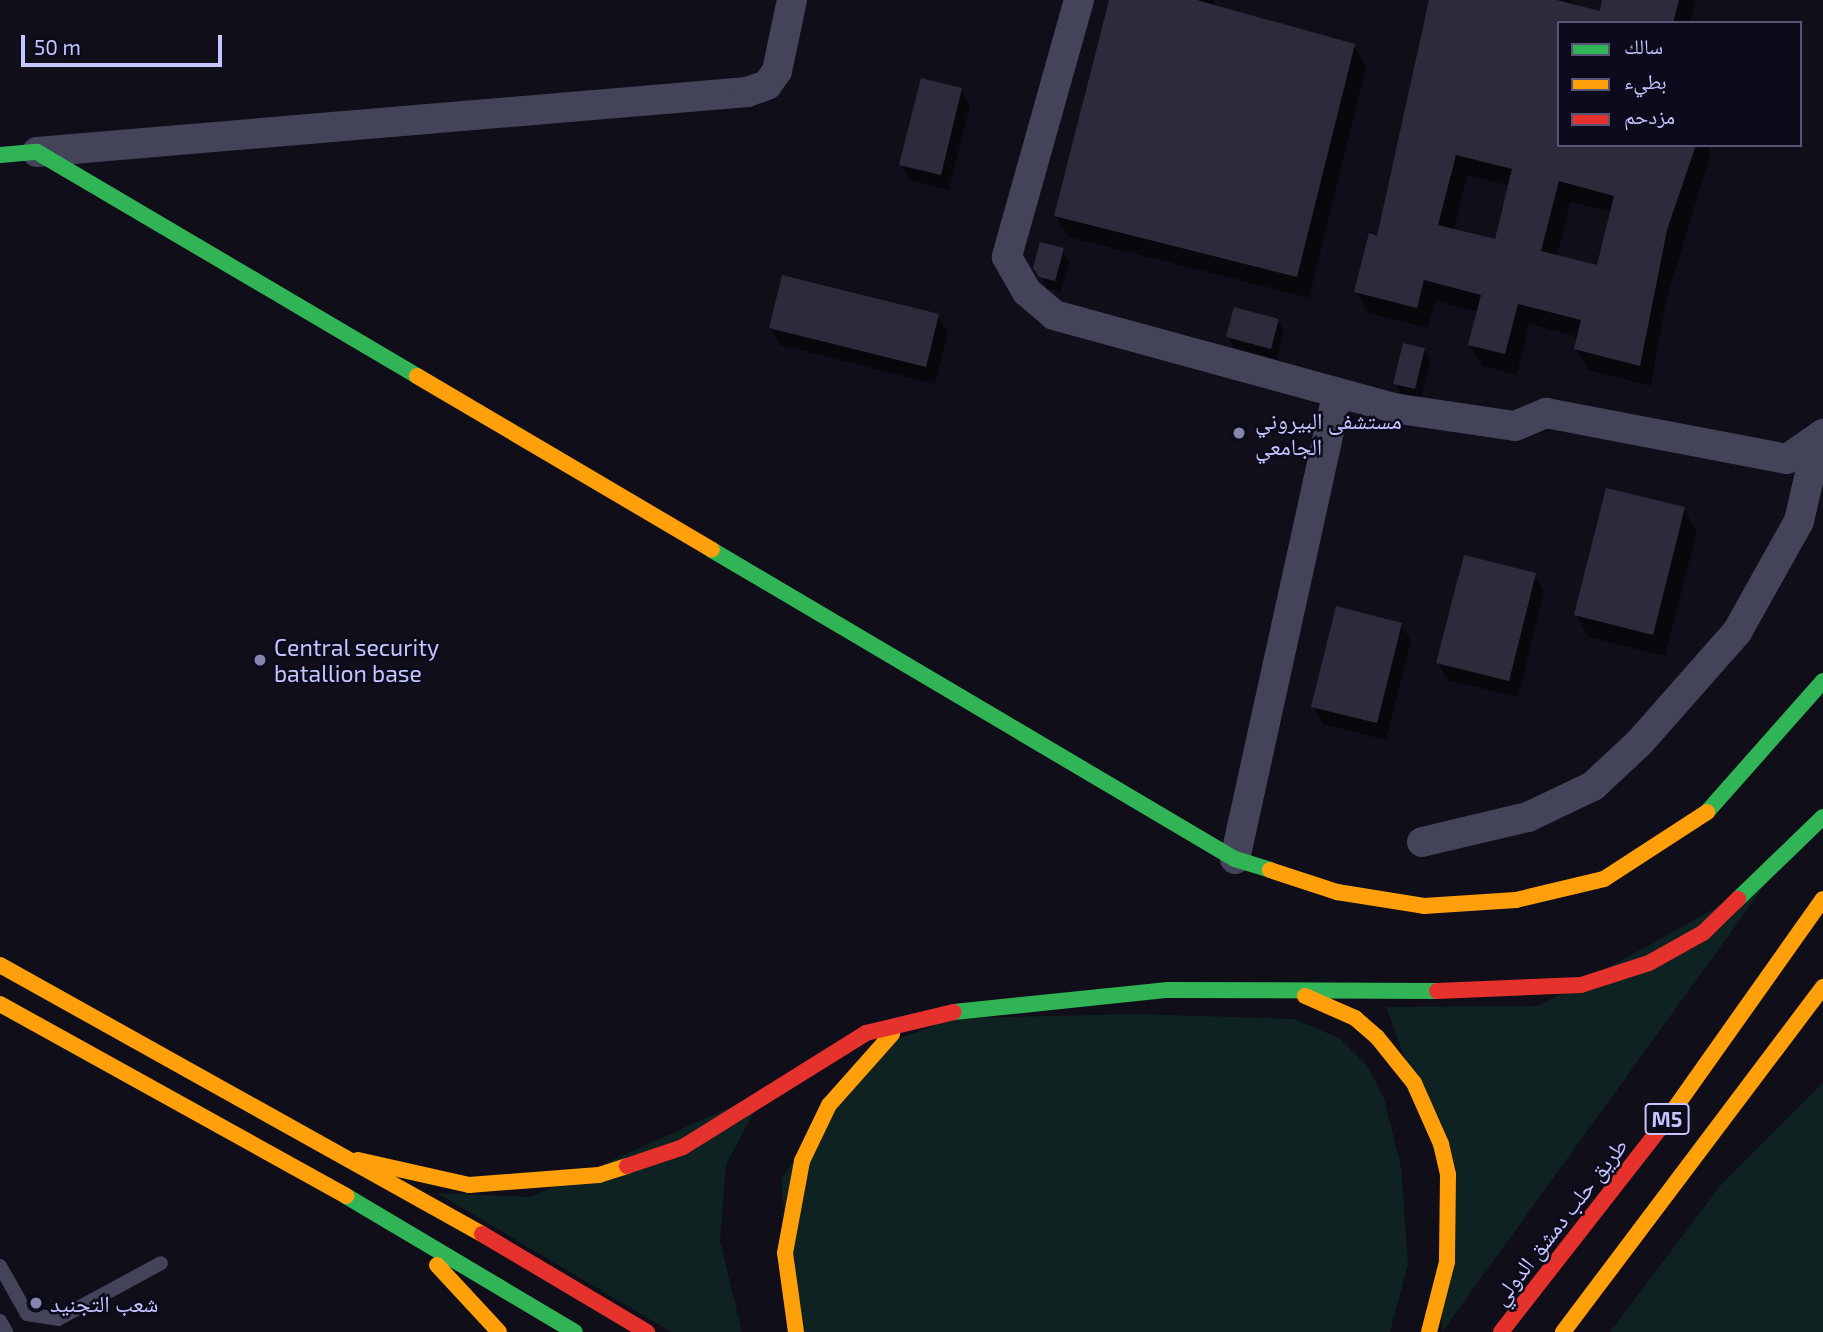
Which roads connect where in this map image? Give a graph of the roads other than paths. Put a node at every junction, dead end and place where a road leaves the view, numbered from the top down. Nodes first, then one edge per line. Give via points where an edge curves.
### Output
1 (792, 0) edge
2 (1079, 0) edge
3 (37, 152) junction
4 (0, 155) edge
5 (1337, 396) junction
6 (1820, 438) edge
7 (1823, 681) edge
8 (1823, 817) edge
9 (1422, 842) dead end
10 (1235, 859) junction
11 (1823, 899) edge
12 (0, 965) edge
13 (1823, 987) edge
14 (1294, 991) junction
15 (0, 1004) edge
16 (916, 1016) junction
17 (1793, 1060) dead end
18 (1713, 1134) junction
19 (358, 1160) junction
20 (390, 1220) junction
21 (161, 1263) dead end
22 (0, 1266) edge
23 (0, 1321) edge
24 (6, 1332) edge
25 (499, 1332) edge
26 (575, 1332) edge
27 (647, 1332) edge
28 (796, 1332) edge
29 (1429, 1332) edge
30 (1501, 1332) edge
31 (1563, 1332) edge

1 - 3 street via 778,71 767,85 747,92
2 - 5 street via 1007,257 1027,292 1054,315
3 - 4 main road
3 - 10 main road
5 - 6 street via 1515,426 1546,413 1787,459
5 - 10 street
6 - 9 street via 1800,522 1737,632 1640,742 1593,786 1528,817
7 - 10 main road via 1699,821 1604,879 1516,900 1424,906 1337,892
8 - 14 main road via 1703,933 1616,976 1546,990
11 - 30 main road, طريق حلب دمشق الدولي / M5 via 1654,1138
12 - 19 main road
13 - 18 main road, M5
14 - 16 main road via 1104,993
14 - 29 main road via 1354,1018 1377,1037 1430,1115 1448,1175 1450,1218 1447,1262
15 - 20 main road
16 - 19 main road via 866,1033 814,1061 683,1147 619,1170 502,1186
16 - 28 main road via 847,1079 802,1161 785,1253
17 - 18 main road
18 - 31 main road, M5
19 - 27 main road
20 - 25 main road
20 - 26 main road
21 - 22 lane via 58,1319 27,1314
23 - 24 lane

